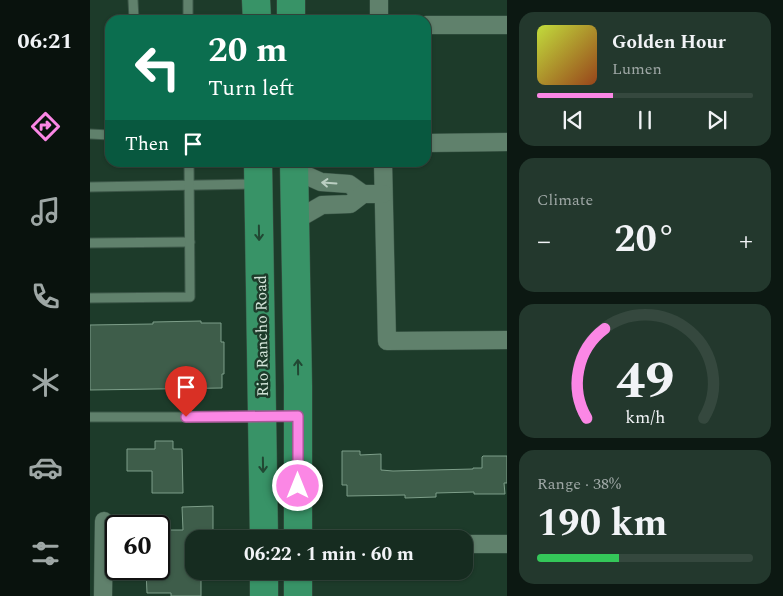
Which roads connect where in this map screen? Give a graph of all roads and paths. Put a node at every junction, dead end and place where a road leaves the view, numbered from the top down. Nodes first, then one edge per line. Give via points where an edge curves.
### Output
1 (133, 0) edge
2 (188, 0) edge
3 (256, 0) edge
4 (291, 0) edge
5 (379, 0) edge
6 (134, 15) edge
7 (188, 15) edge
8 (257, 15) edge
9 (291, 15) edge
10 (379, 15) edge
11 (431, 25) edge
12 (507, 25) edge
13 (90, 134) edge
14 (105, 135) edge
15 (507, 142) edge
16 (431, 143) edge
17 (189, 167) edge
18 (294, 167) edge
19 (296, 167) edge
20 (383, 167) edge
21 (259, 173) edge
22 (189, 186) junction
23 (90, 187) edge
24 (363, 194) junction
25 (383, 194) junction
26 (296, 220) junction
27 (190, 242) junction
28 (90, 244) edge
29 (297, 285) junction
30 (90, 298) edge
31 (507, 340) edge
32 (262, 416) junction
33 (298, 416) junction
34 (90, 417) edge
35 (104, 521) dead end
36 (264, 530) edge
37 (298, 530) edge
38 (473, 544) edge
39 (507, 544) edge
40 (264, 580) edge
41 (298, 580) edge
42 (103, 596) edge
43 (264, 596) edge
44 (298, 596) edge

1 - 6 lane
2 - 7 lane
3 - 8 main road
4 - 9 main road
5 - 10 street
11 - 12 street
13 - 14 lane
15 - 16 street
17 - 22 lane
18 - 26 main road
24 -> 19 street via 350,184 321,182
20 - 25 street
21 - 22 lane
21 - 29 main road via 279,208 281,253 285,267
21 -> 32 main road, Rio Rancho Road
22 - 23 lane
22 - 27 lane
24 - 25 street
24 - 26 street via 350,204 322,205
25 - 31 street via 387,341
26 - 29 main road
27 - 28 lane
27 - 30 lane via 190,297
33 -> 29 main road
32 - 33 main road
32 - 34 lane
32 -> 36 main road, Rio Rancho Road
33 - 37 main road
35 - 42 street
38 - 39 street
40 - 43 main road
41 - 44 main road

